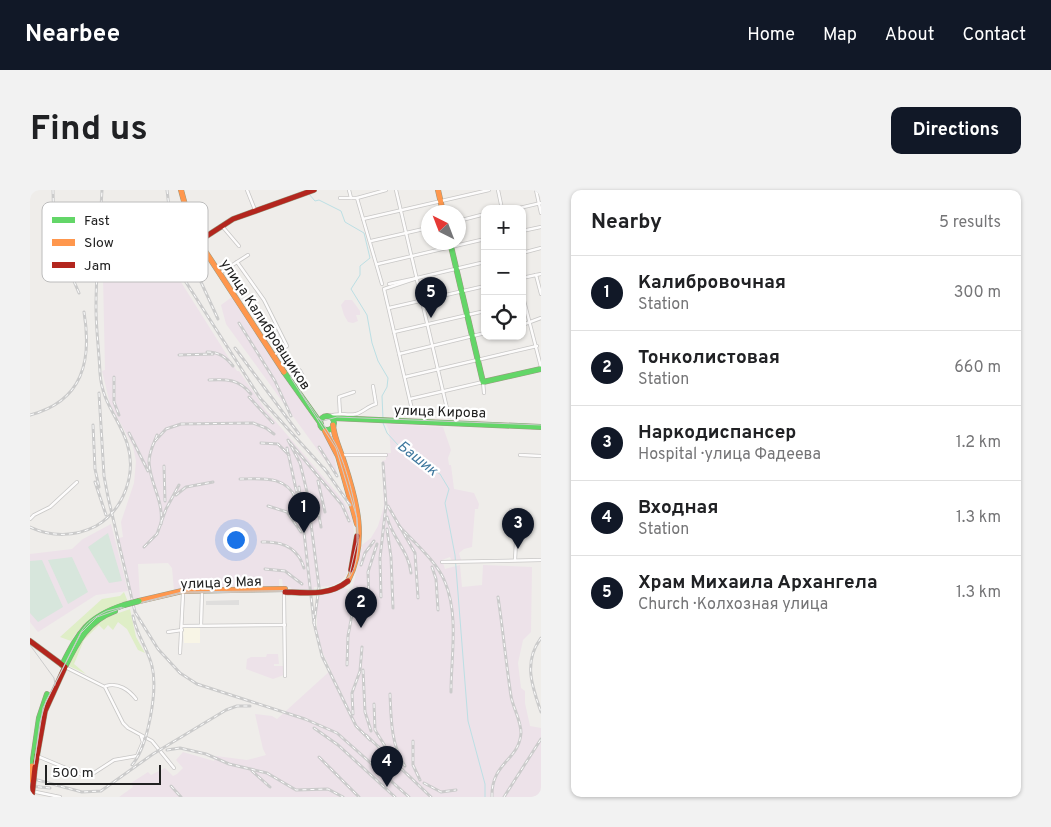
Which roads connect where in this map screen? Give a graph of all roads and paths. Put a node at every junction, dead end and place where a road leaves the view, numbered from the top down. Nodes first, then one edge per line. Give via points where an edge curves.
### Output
1 (247, 190) edge
2 (314, 190) edge
3 (349, 190) edge
4 (386, 190) edge
5 (396, 190) edge
6 (438, 190) edge
7 (489, 190) edge
8 (498, 190) edge
9 (536, 190) edge
10 (340, 198) dead end
11 (351, 198) junction
12 (357, 198) junction
13 (440, 201) junction
14 (540, 203) edge
15 (441, 205) edge
16 (501, 205) edge
17 (526, 206) edge
18 (255, 210) junction
19 (401, 211) junction
20 (541, 213) edge
21 (481, 215) edge
22 (363, 219) junction
23 (466, 219) edge
24 (222, 226) junction
25 (541, 227) edge
26 (421, 230) edge
27 (526, 230) edge
28 (406, 233) junction
29 (208, 235) edge
30 (481, 240) edge
31 (371, 241) junction
32 (466, 242) edge
33 (239, 246) dead end
34 (541, 248) edge
35 (431, 250) edge
36 (451, 250) edge
37 (526, 252) edge
38 (208, 255) edge
39 (248, 255) dead end
40 (412, 256) junction
41 (237, 262) junction
42 (481, 263) edge
43 (378, 264) junction
44 (456, 269) junction
45 (219, 273) junction
46 (536, 274) junction
47 (541, 274) edge
48 (526, 277) edge
49 (417, 278) junction
50 (382, 284) dead end
51 (390, 284) dead end
52 (394, 284) junction
53 (481, 287) edge
54 (461, 292) junction
55 (541, 294) edge
56 (422, 301) junction
57 (388, 308) junction
58 (526, 308) edge
59 (481, 312) edge
60 (466, 315) junction
61 (541, 318) edge
62 (427, 324) junction
63 (531, 324) junction
64 (526, 325) edge
65 (394, 332) junction
66 (481, 335) edge
67 (471, 336) junction
68 (432, 346) junction
69 (537, 346) junction
70 (399, 354) junction
71 (274, 355) junction
72 (477, 360) junction
73 (541, 368) edge
74 (438, 370) junction
75 (405, 377) junction
76 (483, 382) junction
77 (373, 386) dead end
78 (443, 391) junction
79 (354, 392) dead end
80 (484, 393) dead end
81 (410, 399) junction
82 (313, 413) junction
83 (413, 414) dead end
84 (339, 416) junction
85 (449, 417) dead end
86 (331, 420) junction
87 (320, 424) junction
88 (541, 427) edge
89 (325, 431) junction
90 (340, 455) junction
91 (386, 455) dead end
92 (520, 455) dead end
93 (541, 456) edge
94 (77, 482) dead end
95 (511, 510) dead end
96 (30, 519) edge
97 (515, 560) junction
98 (541, 560) edge
99 (442, 562) dead end
100 (202, 592) junction
101 (285, 592) junction
102 (183, 594) junction
103 (139, 602) junction
104 (285, 625) junction
105 (182, 626) junction
106 (201, 626) junction
107 (182, 630) junction
108 (168, 632) dead end
109 (30, 641) edge
110 (180, 654) dead end
111 (64, 666) junction
112 (285, 676) dead end
113 (105, 686) junction
114 (136, 699) dead end
115 (141, 736) junction
116 (37, 756) junction
117 (34, 766) junction
118 (174, 768) dead end
119 (30, 780) edge
120 (31, 794) edge
121 (60, 797) edge

1 - 18 street
2 - 18 main road
3 - 11 street
4 - 12 street
5 - 19 street
6 - 13 main road
7 - 13 street
8 - 16 street
9 - 14 street
10 - 11 street
11 - 12 street
12 - 22 street
13 - 15 main road
13 - 19 street
14 - 17 street
14 - 20 street
18 - 24 main road
19 - 22 street
19 - 28 street
21 - 23 street
22 - 31 street
24 - 29 main road
24 - 33 street
25 - 27 street
26 - 28 street
28 - 31 street
28 - 40 street
30 - 32 street
31 - 43 street
34 - 37 street
35 - 40 street
36 - 44 main road
38 - 45 main road, улица Калибровщиков
39 - 41 street
40 - 43 street
40 - 49 street
41 - 45 street
41 - 71 street via 264,300 287,346
42 - 44 street
43 - 50 street
44 - 49 street
44 - 54 main road
45 - 71 main road, улица Калибровщиков
46 - 47 street
46 - 48 street
46 - 55 street
49 - 52 street
49 - 56 street
51 - 52 street
52 - 57 street via 385,288
53 - 54 street
54 - 56 street
54 - 60 main road
56 - 57 street
56 - 62 street
57 - 65 street
58 - 63 street
59 - 60 street
60 - 62 street
60 - 67 main road
61 - 63 street
62 - 65 street
62 - 68 street
63 - 64 street
63 - 69 street
65 - 70 street
66 - 67 street
67 - 68 street
67 - 72 main road
68 - 70 street
68 - 74 street
69 - 72 street
69 - 73 street
70 - 75 street
71 - 82 main road, улица Калибровщиков
72 - 74 street
72 - 76 main road
73 - 76 main road
74 - 75 street
74 - 78 street
75 - 81 street
76 - 78 street
76 - 80 street
77 - 84 street via 376,404 357,414
78 - 81 street
78 - 85 street
79 - 84 street via 339,398
81 - 83 street
82 - 86 main road
82 - 87 main road, улица Калибровщиков
84 - 86 main road
84 - 88 main road, улица Кирова
86 - 87 main road
86 - 89 main road
86 - 90 main road, улица 9 Мая
87 - 89 main road
89 - 90 main road, улица 9 Мая
90 - 91 street
90 - 101 main road, улица 9 Мая, bridge via 358,527 347,580 330,588
92 - 93 street
94 - 96 street via 50,508
95 - 97 street
97 - 98 street
97 - 99 street
100 - 101 main road, улица 9 Мая
100 - 102 main road, улица 9 Мая
100 - 103 main road, улица 9 Мая via 172,592
100 - 106 street
101 - 104 street
102 - 103 main road, улица 9 Мая
102 - 105 street
103 - 111 main road, улица 9 Мая, bridge via 103,615 88,626
104 - 106 street
104 - 112 street
105 - 106 street
105 - 107 street
107 - 108 street
107 - 110 street
109 - 111 main road
111 - 113 street
111 - 116 main road, улица 9 Мая via 45,711
111 - 117 main road, улица 9 Мая via 42,708
113 - 114 street via 115,684
113 - 115 street via 122,723
115 - 116 street via 143,742 137,756 108,762 89,775 79,775
115 - 118 street via 152,741
116 - 117 main road, улица 9 Мая
117 - 119 main road, улица 9 Мая, bridge
117 - 120 main road, улица 9 Мая, bridge
120 - 121 street

